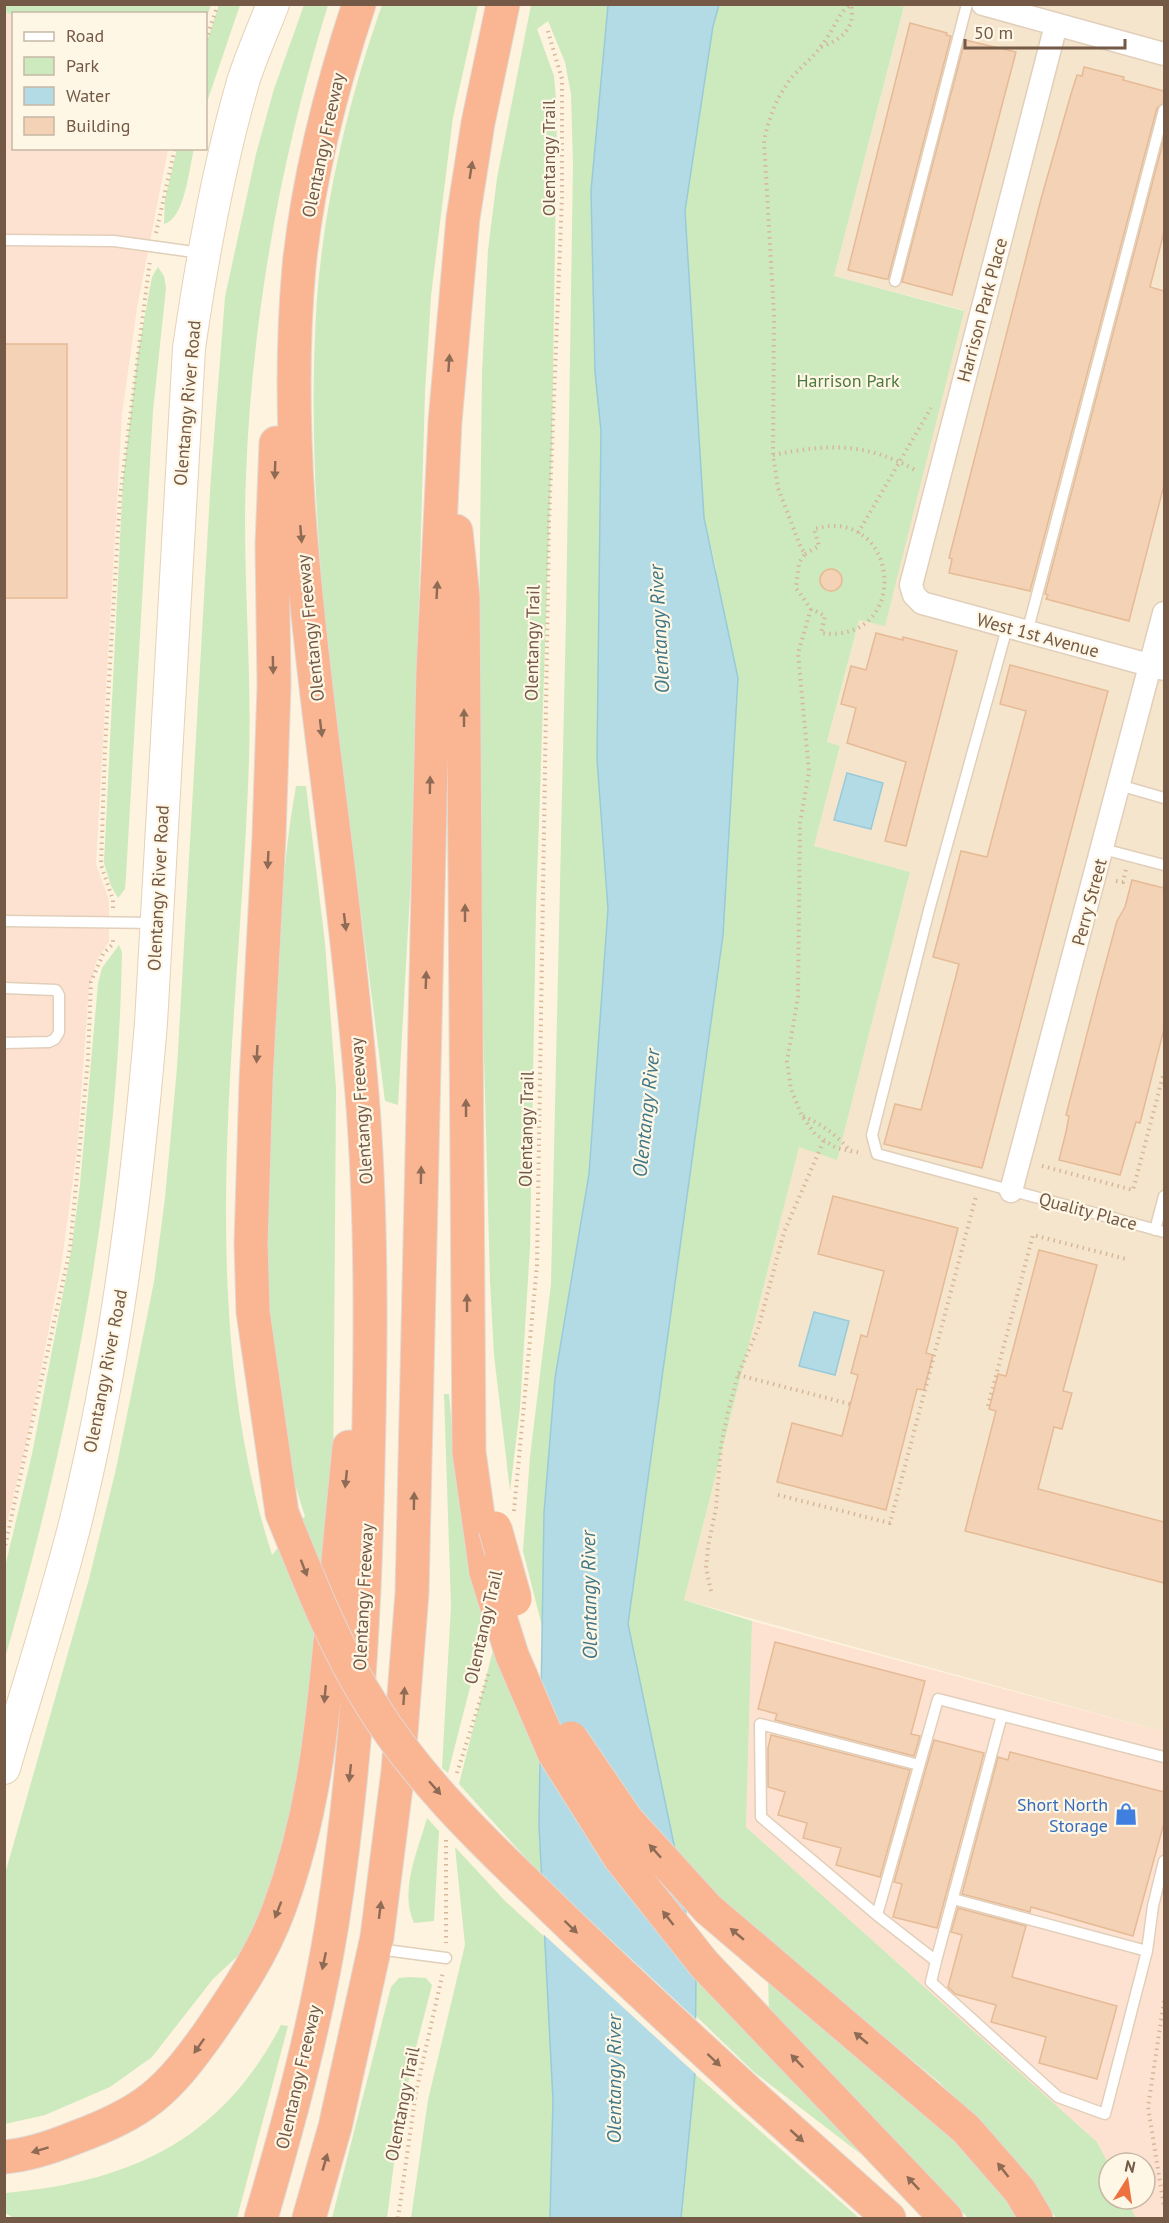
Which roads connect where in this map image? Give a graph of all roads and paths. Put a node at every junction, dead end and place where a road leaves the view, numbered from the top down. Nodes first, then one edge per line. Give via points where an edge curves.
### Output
1 (218, 4) edge
2 (273, 4) edge
3 (359, 4) edge
4 (503, 4) edge
5 (967, 4) edge
6 (983, 4) edge
7 (851, 5) edge
8 (1056, 25) junction
9 (546, 28) dead end
10 (207, 37) edge
11 (821, 47) junction
12 (1164, 54) edge
13 (1164, 110) edge
14 (175, 150) edge
15 (4, 240) edge
16 (153, 246) junction
17 (203, 253) junction
18 (299, 266) junction
19 (895, 281) dead end
20 (931, 408) dead end
21 (445, 422) junction
22 (773, 455) junction
23 (900, 461) junction
24 (915, 470) dead end
25 (858, 533) junction
26 (805, 554) junction
27 (914, 595) joint
28 (811, 609) junction
29 (1164, 613) edge
30 (1017, 630) junction
31 (1158, 667) edge
32 (1119, 785) junction
33 (1164, 798) edge
34 (1103, 849) junction
35 (1164, 865) edge
36 (4, 921) edge
37 (113, 922) junction
38 (155, 923) junction
39 (4, 988) edge
40 (4, 1043) edge
41 (1164, 1072) edge
42 (802, 1116) junction
43 (824, 1140) junction
44 (851, 1152) junction
45 (877, 1154) junction
46 (1042, 1166) dead end
47 (989, 1185) junction
48 (1011, 1191) junction
49 (1164, 1196) edge
50 (1160, 1231) edge
51 (369, 1233) junction
52 (1126, 1259) dead end
53 (467, 1362) junction
54 (738, 1375) junction
55 (850, 1404) dead end
56 (988, 1406) dead end
57 (778, 1495) dead end
58 (504, 1523) junction
59 (4, 1551) edge
60 (711, 1591) dead end
61 (492, 1662) dead end
62 (1002, 1715) junction
63 (1164, 1757) edge
64 (919, 1765) junction
65 (4, 1768) edge
66 (456, 1779) dead end
67 (447, 1834) dead end
68 (1164, 1861) edge
69 (953, 1899) junction
70 (877, 1915) junction
71 (375, 1948) junction
72 (1147, 1951) junction
73 (446, 1958) junction
74 (936, 1961) junction
75 (1164, 2001) edge
76 (4, 2157) edge
77 (1164, 2207) edge
78 (261, 2218) edge
79 (309, 2218) edge
80 (398, 2218) edge
81 (889, 2218) edge
82 (946, 2218) edge
83 (1036, 2218) edge

1 - 10 path
2 - 17 main road, Olentangy River Road via 244,80
3 - 18 highway, Olentangy Freeway via 318,153
21 -> 4 highway via 463,218
5 - 19 lane
6 - 8 street
7 - 11 path via 843,9
7 - 11 path via 847,32 838,41
8 - 12 street
8 - 27 street, Harrison Park Place via 912,576
9 - 58 path, Olentangy Trail via 562,79 562,196 548,532 537,1265
11 - 22 path via 787,83 769,118 764,141 774,314
13 - 30 lane
14 - 16 path
15 - 16 lane
16 - 17 lane
16 - 37 path via 120,497 107,712 101,865 113,900
17 - 38 main road, Olentangy River Road via 189,348
18 -> 51 highway, Olentangy Freeway via 294,361 296,474 309,629 348,952
18 -> 81 highway, bridge via 275,451 274,686 251,1243 253,1312 282,1513 321,1611 373,1707 424,1776 469,1828 593,1948
20 - 23 path
53 -> 21 highway via 463,597
71 -> 21 highway via 398,1772 411,1593 433,673
22 - 23 path via 821,446 847,446
22 - 26 path via 778,488
23 - 24 path
23 - 25 path
25 - 26 path via 834,526 814,529 819,546
25 - 28 path via 874,546 885,566 885,592 878,610 851,631 831,634 822,633 825,616
26 - 28 path via 799,563 796,588
27 - 30 street, West 1st Avenue via 922,603
28 - 42 path via 798,653 809,772 800,824 798,997 787,1061 791,1089
29 - 31 street, Perry Street
30 - 31 street, West 1st Avenue
30 - 45 lane via 929,910 872,1135
31 - 32 street, Perry Street
32 - 33 lane
32 - 34 street, Perry Street
34 - 35 lane
34 - 48 street, Perry Street
36 - 37 lane
37 - 38 lane
37 - 59 path via 113,944 103,954 91,982 88,1059 70,1249
38 - 65 main road, Olentangy River Road via 141,1135 104,1387 75,1520
39 - 40 lane via 56,990 59,1014 55,1040
41 - 46 path via 1133,1190
42 - 43 path
42 - 44 path via 837,1136
43 - 44 path
43 - 54 path via 784,1232 758,1329
44 - 45 path
45 - 47 lane, Quality Place
47 - 48 lane, Quality Place
47 - 57 path via 977,1191 890,1523
48 - 50 lane, Quality Place
49 - 50 lane
51 -> 76 highway via 318,1760 297,1855 278,1911 232,1998 179,2075 114,2124 59,2144
51 -> 78 highway, Olentangy Freeway via 365,1591 344,1841 331,1929 291,2115
52 - 56 path via 1033,1235
53 - 58 highway
82 -> 53 highway, bridge via 704,1964 620,1858 554,1753 512,1655 486,1572 470,1452
54 - 55 path
54 - 60 path via 721,1446 707,1558
83 -> 58 highway, bridge via 1020,2192 966,2129 708,1909 627,1820 573,1743 529,1650
61 - 66 path, Olentangy Trail
62 - 63 lane
62 - 64 lane via 938,1699
62 - 69 lane
64 - 70 lane
64 - 70 lane via 760,1724 761,1818
67 - 73 path, Olentangy Trail
68 - 72 lane
69 - 72 lane
69 - 74 lane
70 - 74 lane
71 - 73 lane
79 -> 71 highway via 335,2127
72 - 74 lane via 1105,2114 1058,2097 932,1982
73 - 80 path, Olentangy Trail via 416,2092
75 - 77 path via 1148,2107

